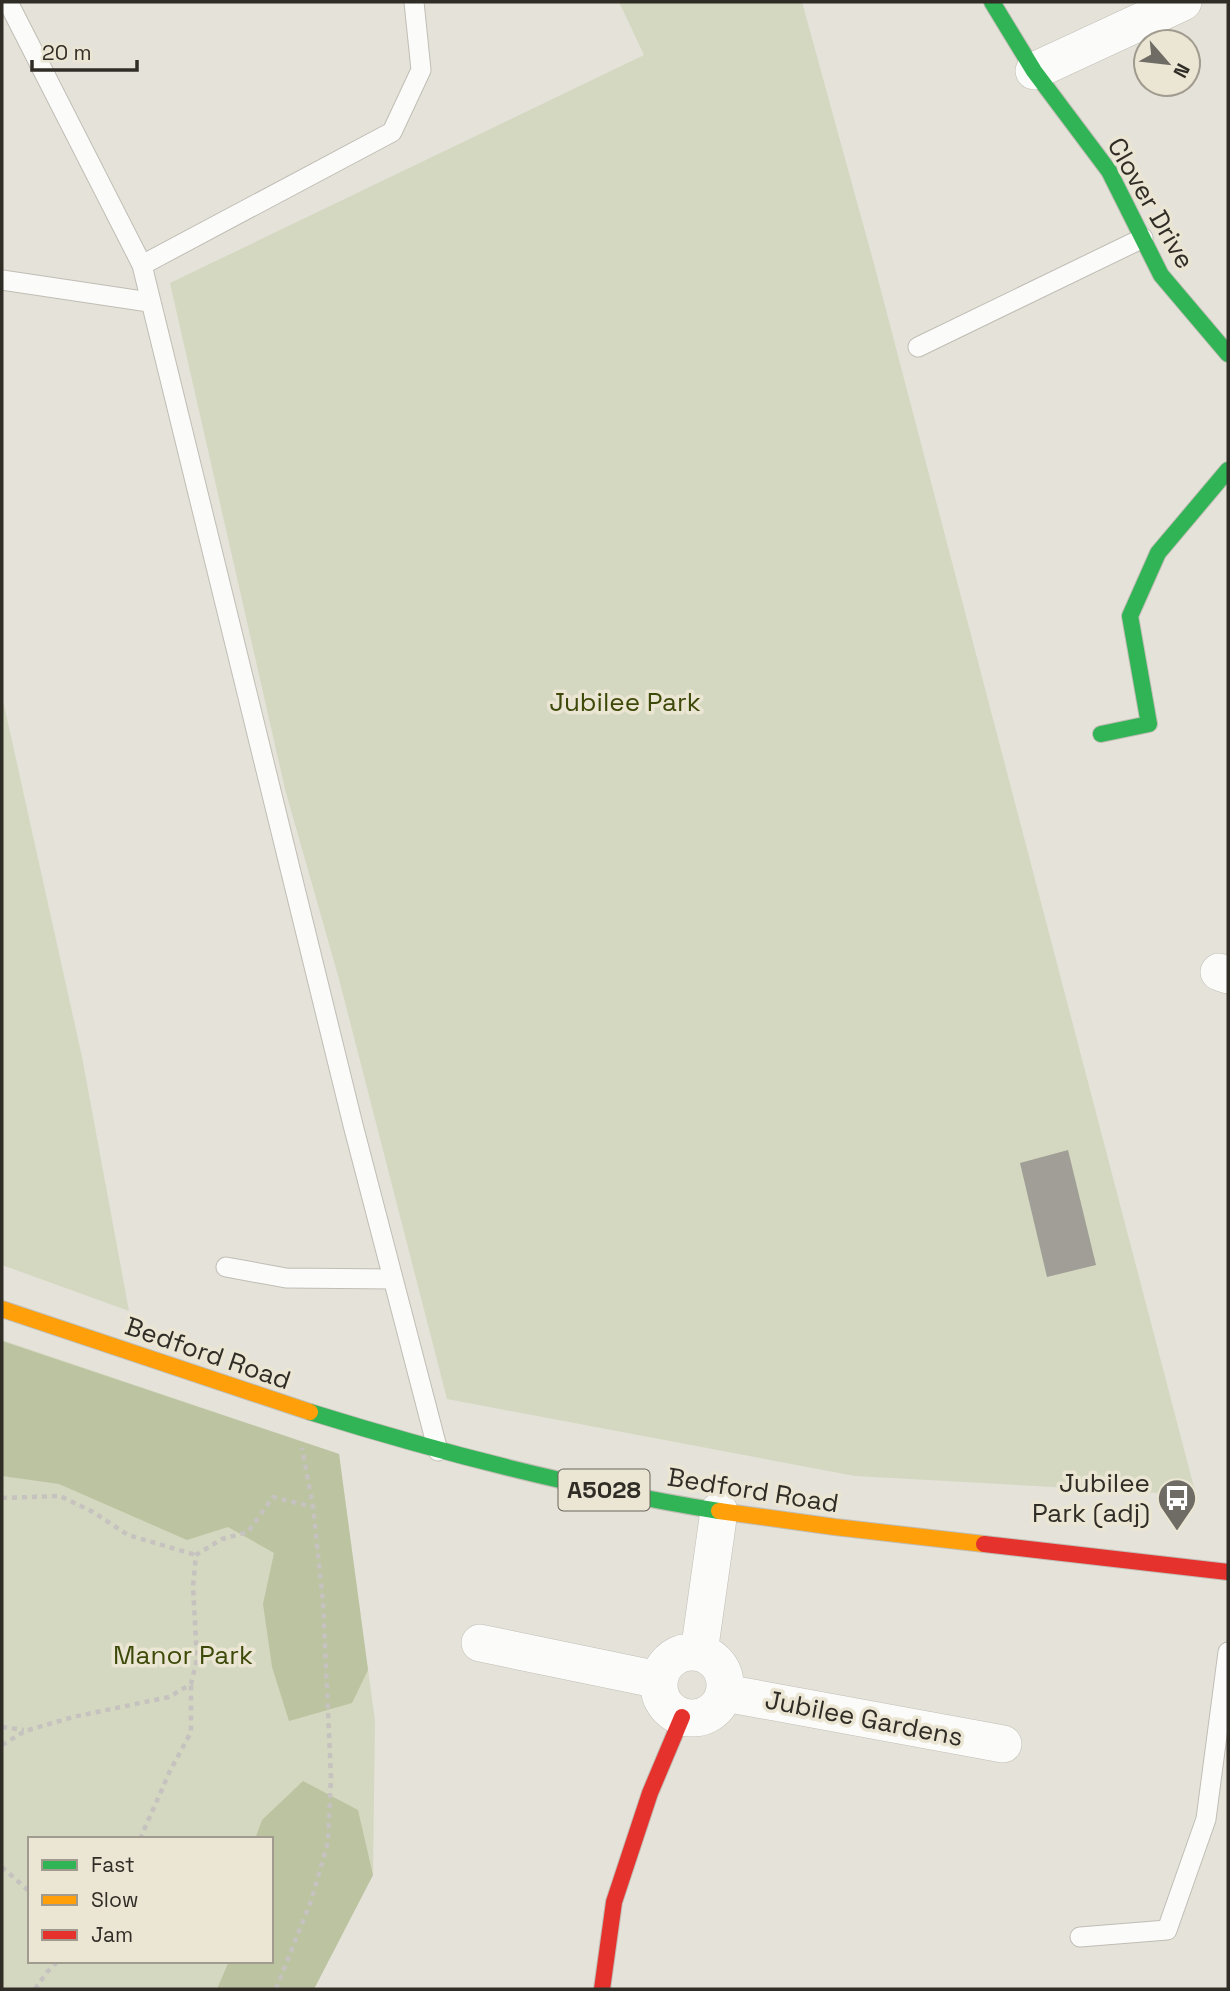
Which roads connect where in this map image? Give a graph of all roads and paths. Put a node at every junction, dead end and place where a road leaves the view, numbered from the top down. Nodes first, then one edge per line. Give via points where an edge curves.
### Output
1 (8, 2) edge
2 (414, 2) edge
3 (992, 2) edge
4 (1183, 2) edge
5 (1034, 71) junction
6 (1143, 238) junction
7 (142, 265) junction
8 (2, 280) edge
9 (149, 302) junction
10 (918, 347) dead end
11 (1228, 354) edge
12 (1228, 470) edge
13 (1101, 734) dead end
14 (226, 1267) dead end
15 (393, 1279) junction
16 (2, 1309) edge
17 (294, 1409) junction
18 (439, 1452) junction
19 (2, 1498) edge
20 (313, 1507) junction
21 (719, 1511) junction
22 (196, 1555) junction
23 (1228, 1572) edge
24 (480, 1643) dead end
25 (1228, 1652) edge
26 (699, 1653) junction
27 (659, 1680) junction
28 (191, 1684) junction
29 (724, 1693) junction
30 (682, 1717) junction
31 (2, 1727) edge
32 (25, 1731) junction
33 (1003, 1744) dead end
34 (2, 1745) edge
35 (141, 1837) edge
36 (2, 1867) edge
37 (28, 1890) edge
38 (1080, 1937) dead end
39 (56, 1963) edge
40 (35, 1989) edge
41 (276, 1989) edge
42 (602, 1989) edge

1 - 7 lane
2 - 7 lane via 421,70 392,132
3 - 5 main road, Clover Drive
4 - 5 street
5 - 6 main road, Clover Drive via 1110,171
6 - 10 lane
6 - 11 main road, Clover Drive via 1161,275
7 - 9 lane
8 - 9 lane
9 - 15 lane
12 - 13 main road via 1158,553 1130,615 1149,724
14 - 15 lane via 286,1278
15 - 18 lane
16 - 17 main road, Bedford Road / A5028
17 - 18 main road, Bedford Road / A5028
17 - 20 path
18 - 21 main road, Bedford Road / A5028 via 602,1490
19 - 22 path via 60,1496 128,1535
20 - 22 path via 273,1497 248,1532 222,1539
20 - 41 path via 326,1655 331,1778 328,1843
21 - 23 main road, Bedford Road / A5028 via 858,1532 1104,1555
21 - 26 street
22 - 28 path via 197,1660
24 - 27 street
25 - 38 lane via 1206,1819 1167,1930
26 - 27 street via 672,1659
26 - 29 street via 722,1670
27 - 30 street via 664,1703
28 - 32 path via 169,1697
28 - 35 path via 191,1732
29 - 30 street via 711,1713
29 - 33 street, Jubilee Gardens
30 - 42 main road via 650,1793 614,1902
31 - 32 path
32 - 34 path
36 - 37 path
39 - 40 path

